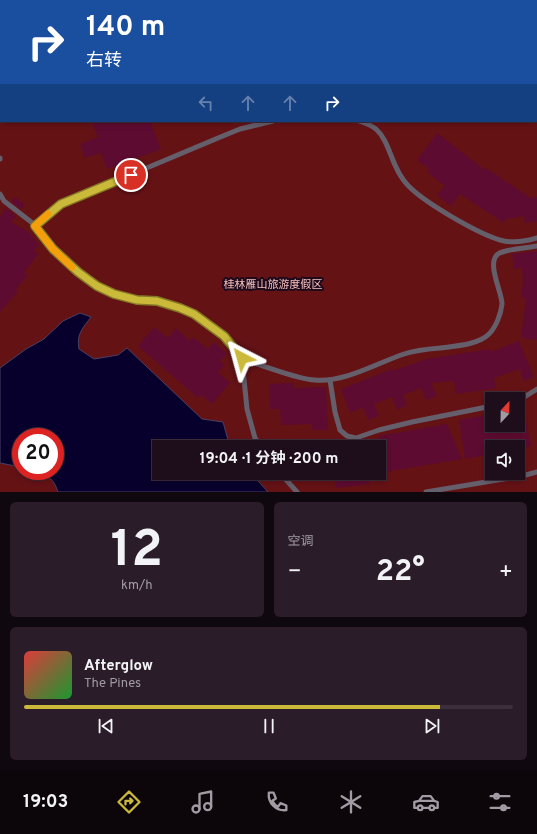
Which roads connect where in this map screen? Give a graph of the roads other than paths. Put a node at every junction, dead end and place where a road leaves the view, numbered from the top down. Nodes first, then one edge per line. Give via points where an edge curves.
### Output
1 (269, 122) edge
2 (361, 122) edge
3 (0, 194) edge
4 (35, 226) junction
5 (537, 238) edge
6 (537, 246) edge
7 (242, 358) junction
8 (330, 380) junction
9 (537, 389) edge
10 (525, 397) edge
11 (485, 407) edge
12 (256, 440) edge
13 (537, 472) edge
14 (286, 480) edge
15 (297, 492) edge
16 (426, 492) edge

1 - 4 lane via 240,129 61,204
2 - 5 lane via 374,128 386,143 396,169 406,184 433,205 472,228 504,241
3 - 4 lane via 4,201
4 - 7 lane via 53,249 97,286 114,294 137,300 157,301 194,314 224,336
6 - 8 lane via 497,255 494,270 502,302 500,314 494,328 482,339 477,342 406,353 356,373
7 - 8 lane via 303,378
7 - 12 lane via 247,409
8 - 11 lane via 340,430 347,436 356,438 412,422
9 - 10 lane
13 - 16 lane
14 - 15 lane

